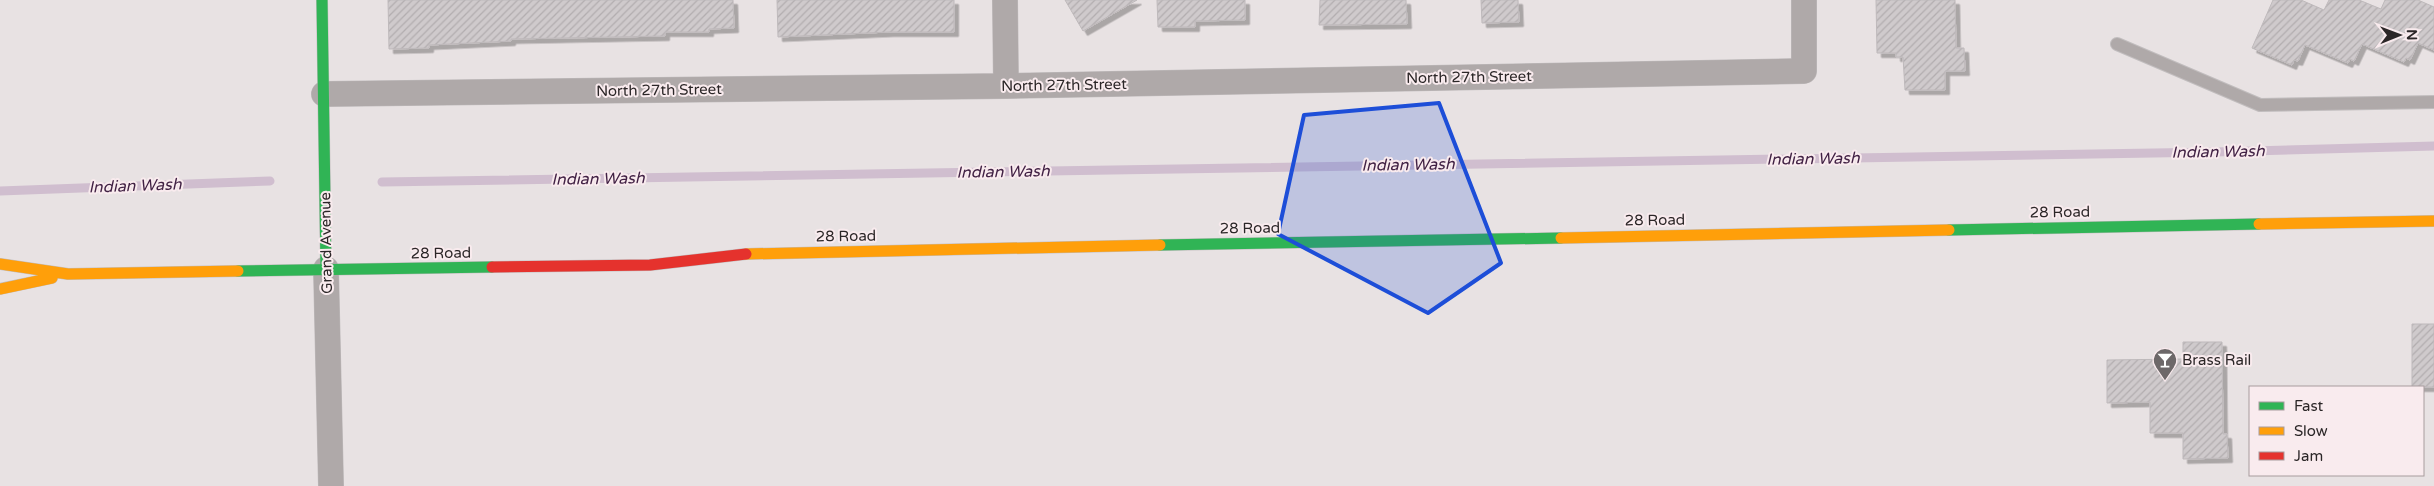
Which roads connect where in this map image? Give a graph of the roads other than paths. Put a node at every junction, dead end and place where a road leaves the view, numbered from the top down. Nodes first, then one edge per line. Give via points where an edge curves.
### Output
1 (322, 0) edge
2 (1005, 0) edge
3 (1804, 0) edge
4 (2117, 44) dead end
5 (1006, 86) junction
6 (324, 94) junction
7 (2434, 102) edge
8 (2434, 221) edge
9 (0, 264) edge
10 (326, 269) junction
11 (68, 274) junction
12 (0, 289) edge
13 (331, 486) edge

1 - 6 main road, Grand Avenue
2 - 5 street
3 - 5 street, North 27th Street via 1804,71
4 - 7 lane via 2260,105
5 - 6 street, North 27th Street
6 - 10 main road, Grand Avenue
8 - 10 main road, 28 Road via 753,253 650,265
9 - 11 main road, 28 Road
10 - 11 main road, 28 Road
10 - 13 street, Grand Avenue
11 - 12 main road, 28 Road

